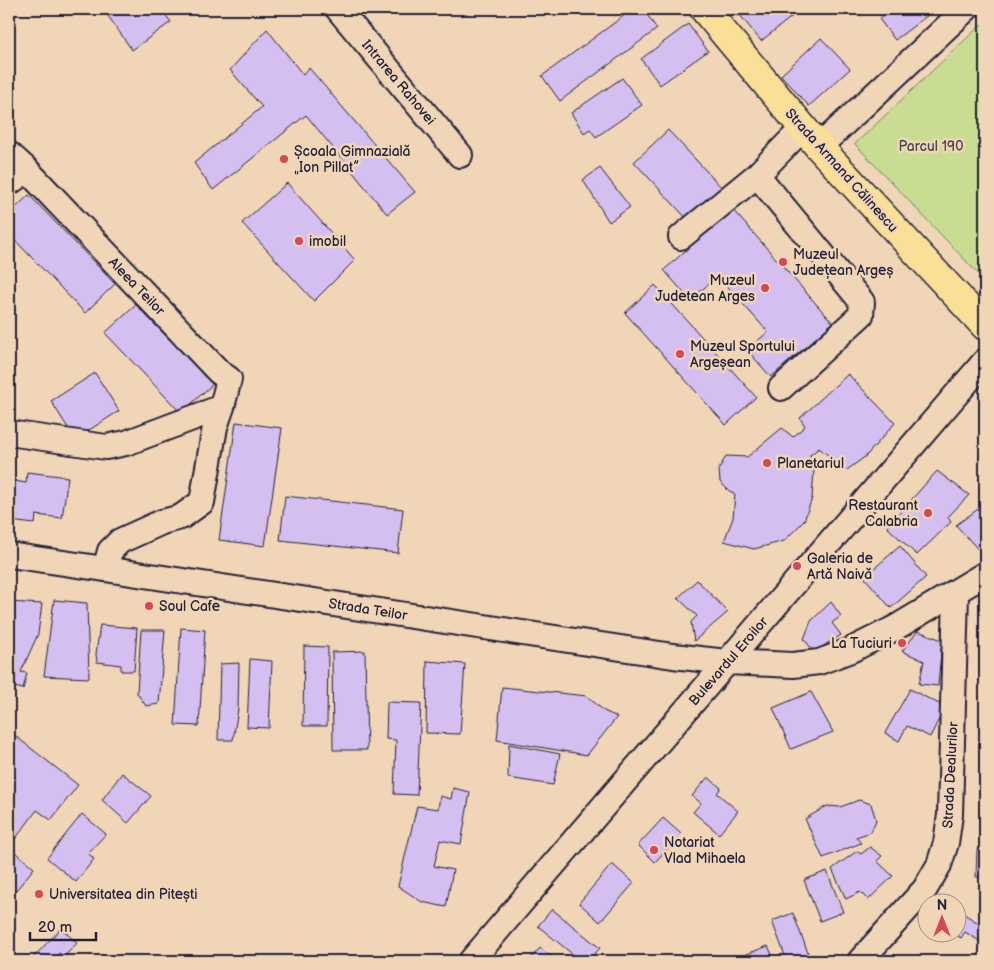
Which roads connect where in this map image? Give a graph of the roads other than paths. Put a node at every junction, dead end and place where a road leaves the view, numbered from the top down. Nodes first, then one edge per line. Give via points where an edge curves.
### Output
1 (338, 9) edge
2 (704, 9) edge
3 (966, 9) edge
4 (811, 137) junction
5 (9, 154) edge
6 (460, 155) dead end
7 (757, 175) junction
8 (18, 177) edge
9 (681, 237) dead end
10 (985, 326) edge
11 (985, 361) edge
12 (781, 388) dead end
13 (222, 407) junction
14 (9, 434) edge
15 (9, 555) edge
16 (105, 569) junction
17 (985, 574) edge
18 (956, 593) junction
19 (727, 662) junction
20 (471, 961) edge
21 (860, 961) edge

1 - 6 street, Intrarea Rahovei
2 - 4 main road, Strada Armand Călinescu
3 - 4 street
4 - 7 street
4 - 10 main road, Strada Armand Călinescu
5 - 8 street, Aleea Teilor
7 - 9 street
7 - 12 street via 862,302 860,315
8 - 13 street, Aleea Teilor via 229,379
11 - 19 street, Bulevardul Eroilor
13 - 14 street via 126,443 106,447
13 - 16 street, Aleea Teilor via 215,426 202,502 181,517 120,541 110,550
15 - 16 street, Strada Teilor
16 - 19 street, Strada Teilor
17 - 18 street
18 - 19 street, Strada Teilor via 895,628 819,662 793,665
18 - 21 street, Strada Dealurilor via 950,815 946,843 939,865 925,889
19 - 20 street, Bulevardul Eroilor

